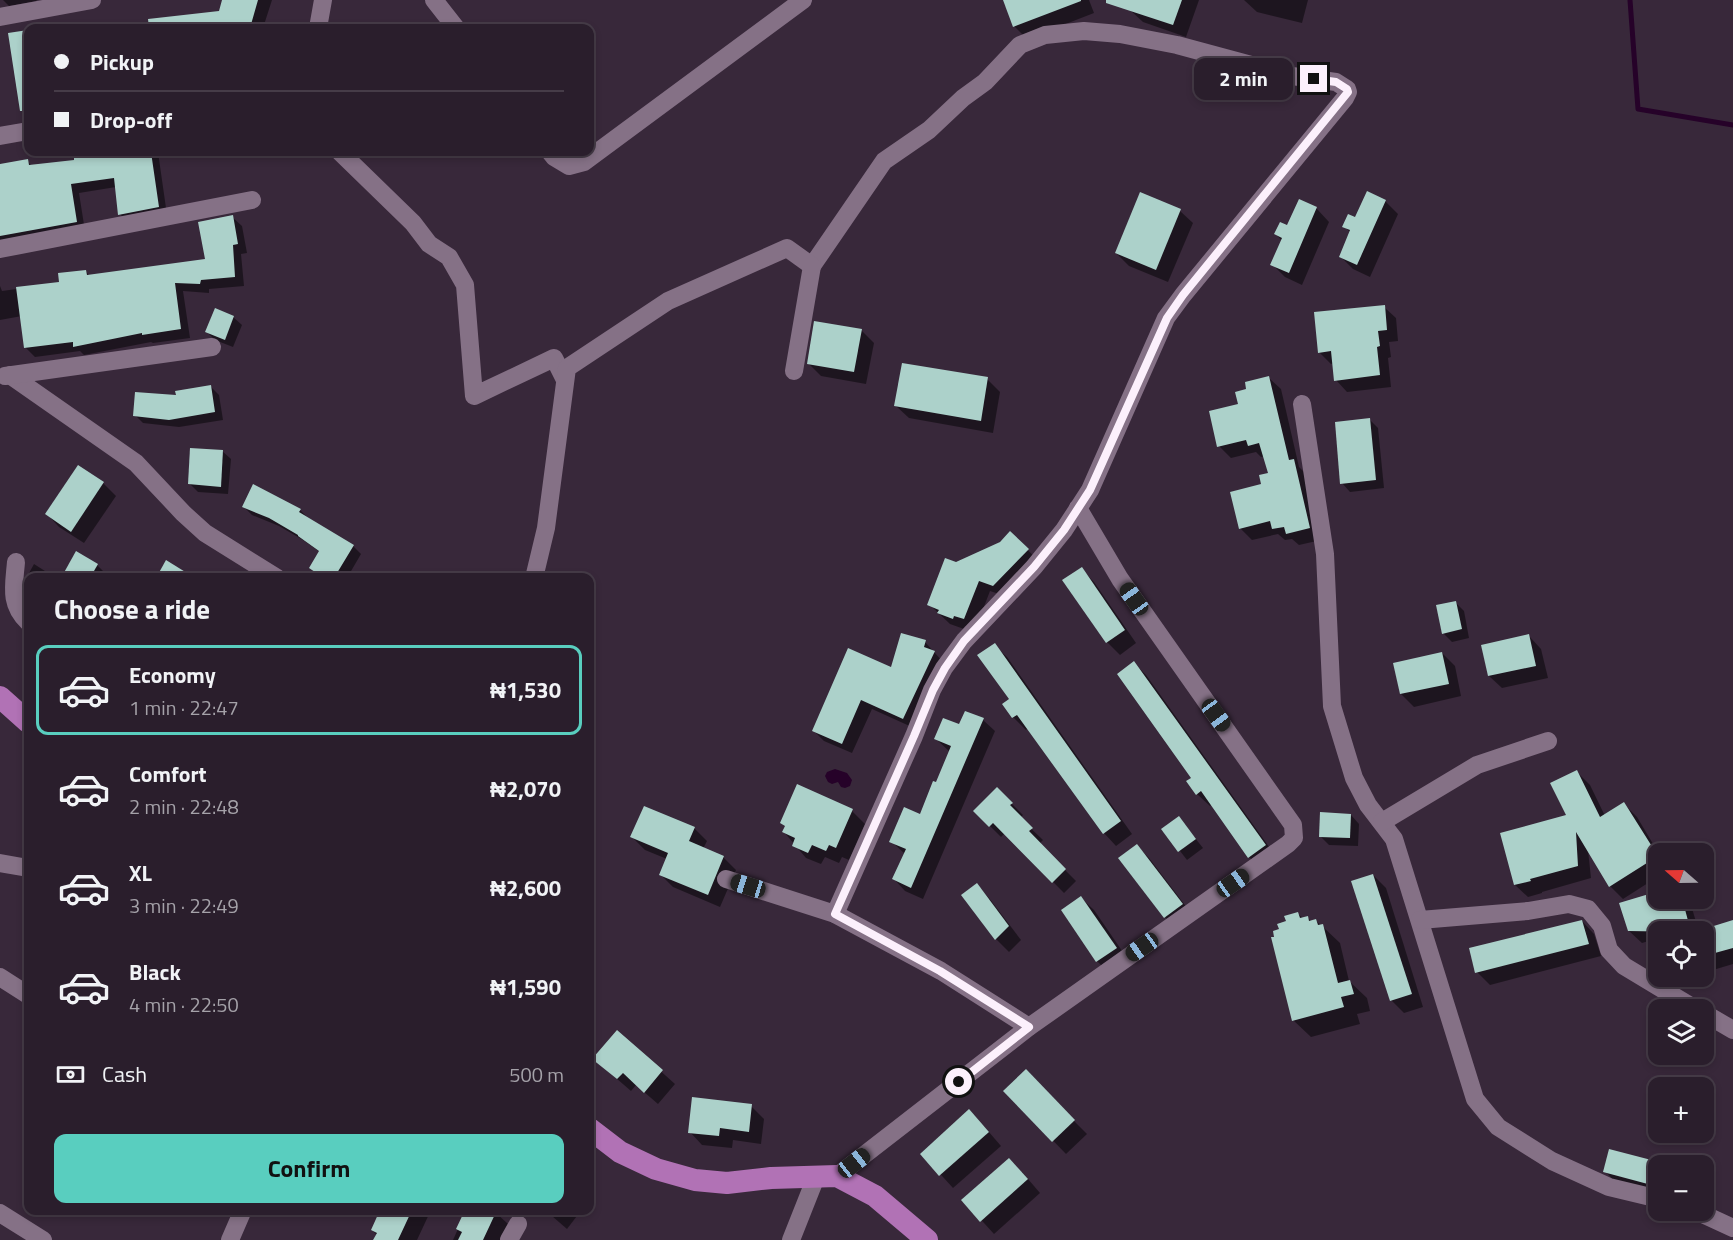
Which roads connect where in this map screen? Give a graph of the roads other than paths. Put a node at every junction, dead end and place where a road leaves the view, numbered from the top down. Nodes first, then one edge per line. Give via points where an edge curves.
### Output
1 (92, 0) edge
2 (323, 0) edge
3 (435, 0) edge
4 (803, 0) edge
5 (0, 17) edge
6 (319, 24) edge
7 (453, 24) edge
8 (24, 132) edge
9 (0, 136) edge
10 (594, 155) edge
11 (344, 156) edge
12 (553, 156) edge
13 (592, 156) edge
14 (252, 200) dead end
15 (0, 249) edge
16 (812, 266) junction
17 (212, 347) dead end
18 (794, 371) dead end
19 (5, 376) edge
20 (565, 380) junction
21 (1302, 404) dead end
22 (1078, 508) junction
23 (16, 562) dead end
24 (269, 573) edge
25 (535, 573) edge
26 (24, 618) edge
27 (0, 697) edge
28 (24, 718) edge
29 (1548, 741) dead end
30 (1382, 822) junction
31 (0, 863) edge
32 (24, 867) edge
33 (726, 879) dead end
34 (835, 914) junction
35 (1420, 920) junction
36 (0, 977) edge
37 (24, 992) edge
38 (1679, 999) edge
39 (1714, 1019) edge
40 (1029, 1027) junction
41 (1733, 1030) edge
42 (594, 1132) edge
43 (826, 1177) junction
44 (1648, 1196) edge
45 (0, 1213) edge
46 (241, 1215) edge
47 (1714, 1219) edge
48 (1733, 1228) edge
49 (43, 1240) edge
50 (230, 1240) edge
51 (791, 1240) edge
52 (927, 1240) edge

1 - 5 street
2 - 6 street
3 - 7 street
4 - 10 street
8 - 9 street
11 - 20 street via 413,223 429,244 449,257 465,285 474,396 554,358
12 - 13 street via 569,166
14 - 15 street
16 - 18 street
16 - 20 street via 787,248 668,301 567,368
16 - 22 street via 884,161 929,130 985,82 1020,45 1045,35 1084,31 1120,34 1292,76 1336,82 1347,89 1345,98 1167,318 1106,457
17 - 19 street
19 - 24 street via 136,463 205,533
20 - 25 street via 546,528
21 - 30 street via 1325,554 1332,706 1354,777
22 - 34 street via 1034,567 964,641 945,668
22 - 40 street via 1120,579 1293,825 1294,838
23 - 26 street via 14,603
27 - 28 main road
29 - 30 street via 1477,765
30 - 35 street via 1394,840
31 - 32 street
33 - 34 street
34 - 40 street via 940,971
35 - 38 street via 1569,904 1588,909 1602,926 1609,950 1624,966
35 - 44 street via 1474,1099 1498,1127 1552,1161 1609,1187
36 - 37 street
39 - 41 street
40 - 43 street
42 - 43 main road via 620,1152 656,1169 695,1180 727,1183
43 - 51 street
43 - 52 main road via 875,1196
45 - 49 street
46 - 50 street
47 - 48 street

